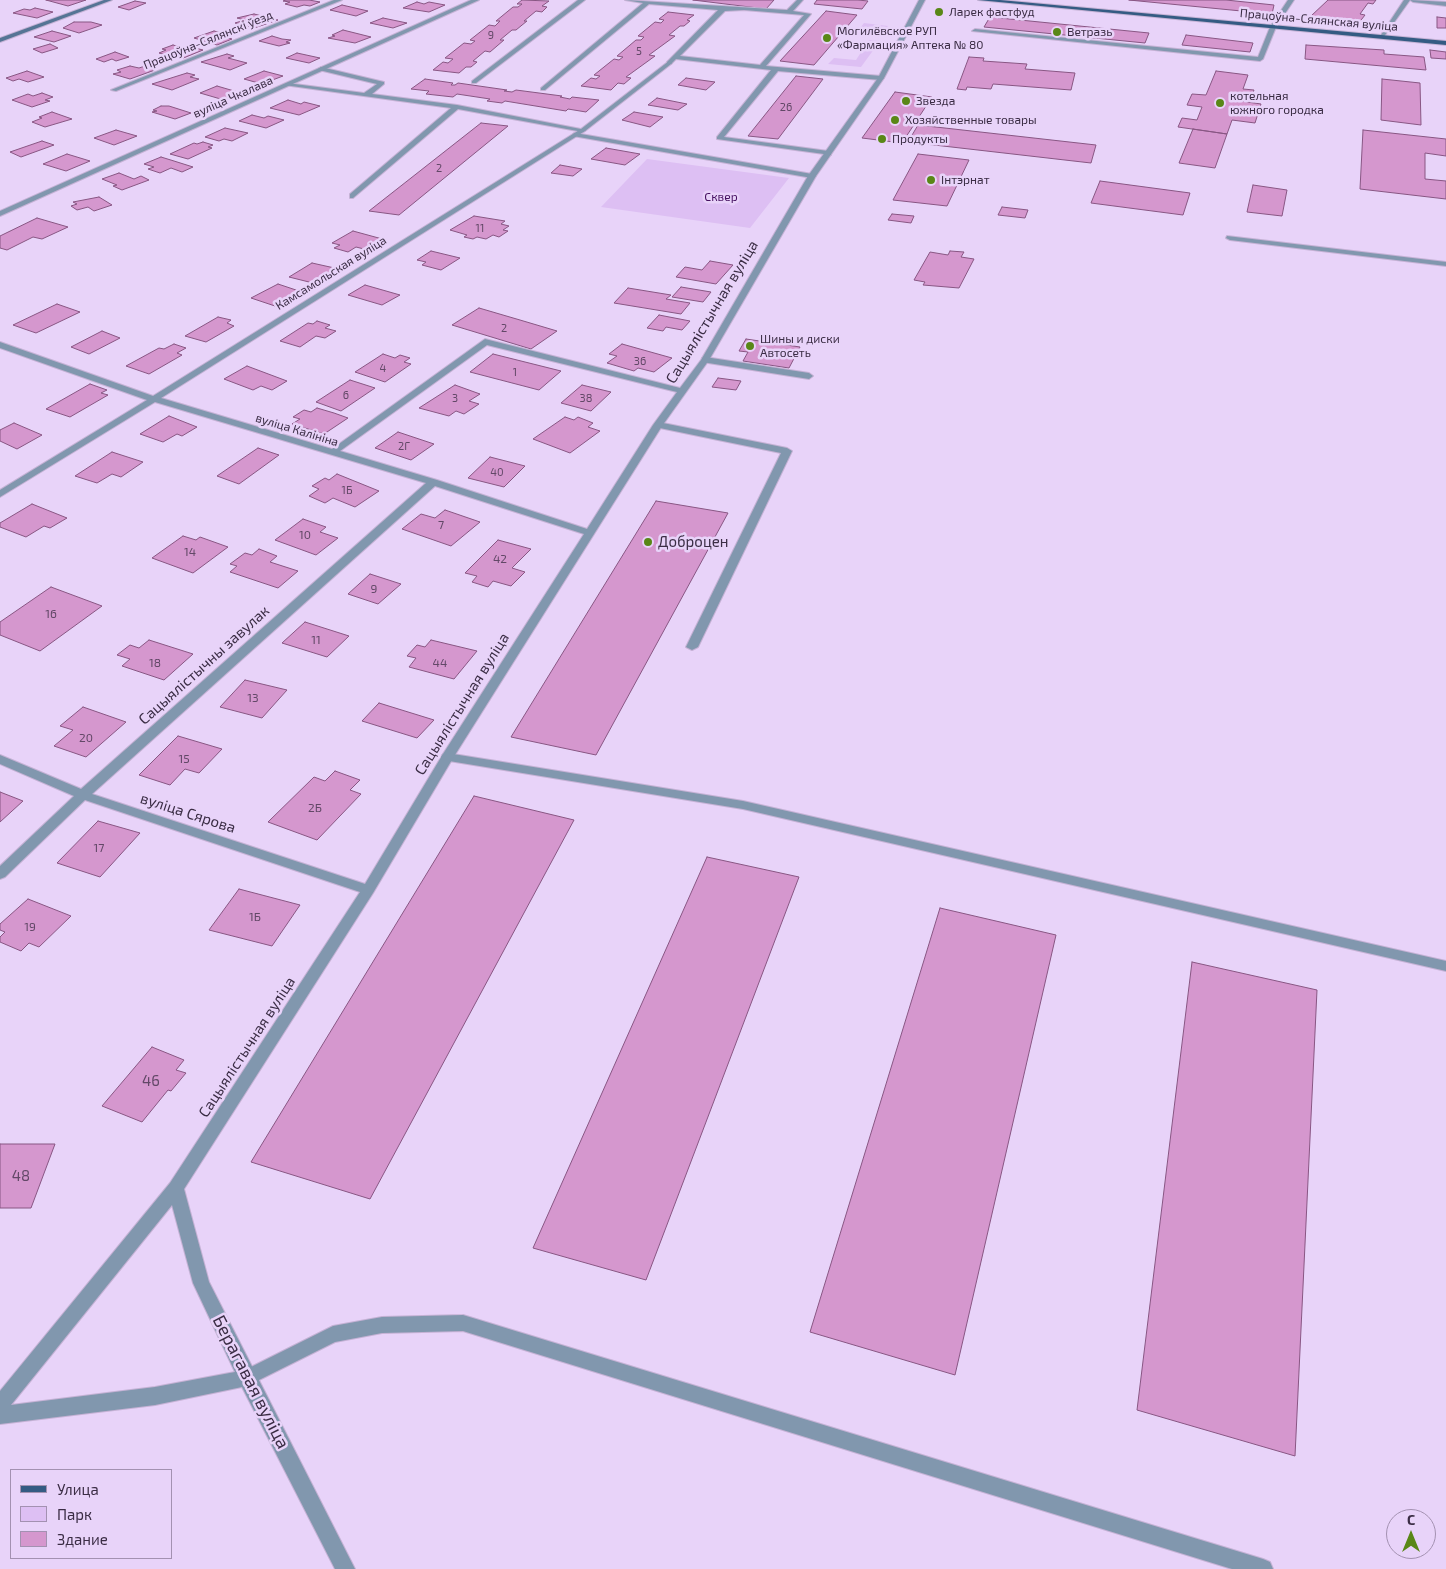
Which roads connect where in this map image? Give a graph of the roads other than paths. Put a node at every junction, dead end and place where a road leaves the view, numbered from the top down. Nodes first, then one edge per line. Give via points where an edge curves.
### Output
1 (109, 0) edge
2 (339, 0) edge
3 (476, 0) edge
4 (582, 0) edge
5 (628, 0) edge
6 (800, 0) edge
7 (922, 0) edge
8 (981, 0) edge
9 (1291, 0) edge
10 (1407, 0) edge
11 (1413, 0) edge
12 (648, 2) junction
13 (1446, 4) edge
14 (723, 9) junction
15 (789, 12) junction
16 (1273, 27) junction
17 (975, 31) dead end
18 (1381, 38) junction
19 (0, 40) edge
20 (1446, 43) edge
21 (672, 60) junction
22 (762, 67) junction
23 (321, 69) junction
24 (776, 69) junction
25 (881, 78) junction
26 (474, 82) dead end
27 (287, 85) junction
28 (543, 89) dead end
29 (114, 90) dead end
30 (366, 95) junction
31 (457, 107) junction
32 (583, 130) junction
33 (574, 135) junction
34 (828, 153) junction
35 (812, 176) junction
36 (353, 196) dead end
37 (0, 214) edge
38 (1230, 238) dead end
39 (1446, 264) edge
40 (0, 345) edge
41 (705, 360) junction
42 (809, 376) dead end
43 (683, 391) junction
44 (154, 399) junction
45 (658, 425) junction
46 (332, 453) junction
47 (433, 482) junction
48 (0, 494) edge
49 (590, 533) junction
50 (692, 647) dead end
51 (447, 757) junction
52 (0, 759) edge
53 (83, 795) junction
54 (0, 874) edge
55 (368, 890) junction
56 (1446, 966) edge
57 (176, 1188) junction
58 (248, 1378) junction
59 (0, 1405) edge
60 (0, 1414) edge
61 (345, 1569) edge
62 (1263, 1569) edge

1 - 19 street
2 - 29 street, Працоўна-Сялянскі ўезд
3 - 23 street, вуліца Чкалава
4 - 26 street
5 - 12 street
6 - 15 street
7 - 25 street, Сацыялістычная вуліца
8 - 16 main road, Працоўна-Сялянская вуліца
9 - 16 street
10 - 18 street
11 - 13 street
12 - 14 street
12 - 28 street
14 - 15 street
14 - 21 street, Камсамольская вуліца
15 - 22 street via 808,14
16 - 17 street via 1260,59
16 - 18 main road, Працоўна-Сялянская вуліца
18 - 20 main road, Працоўна-Сялянская вуліца
21 - 22 street
21 - 32 street, Камсамольская вуліца
22 - 24 street
23 - 27 street, вуліца Чкалава
23 - 30 street via 382,83
24 - 25 street
24 - 34 street via 719,138
25 - 34 street, Сацыялістычная вуліца
27 - 30 street
27 - 37 street, вуліца Чкалава
30 - 31 street
31 - 32 street
31 - 36 street
32 - 33 street, Камсамольская вуліца
33 - 35 street
33 - 44 street, Камсамольская вуліца
34 - 35 street, Сацыялістычная вуліца
35 - 41 street, Сацыялістычная вуліца
38 - 39 street
40 - 44 street, вуліца Калініна
41 - 42 street
41 - 43 street, Сацыялістычная вуліца
43 - 45 street, Сацыялістычная вуліца
43 - 46 street via 485,342
44 - 46 street, вуліца Калініна
44 - 48 street, Камсамольская вуліца
45 - 49 street, Сацыялістычная вуліца
45 - 50 street via 787,451
46 - 47 street, вуліца Калініна
47 - 49 street, вуліца Калініна
47 - 53 street, Сацыялістычны завулак
49 - 51 street, Сацыялістычная вуліца
51 - 55 street, Сацыялістычная вуліца
51 - 56 street via 743,805
52 - 53 street, вуліца Сярова
53 - 54 street, Сацыялістычны завулак
53 - 55 street, вуліца Сярова
55 - 57 street, Сацыялістычная вуліца
57 - 58 street, Берагавая вуліца via 201,1283
57 - 59 street, Сацыялістычная вуліца
58 - 60 street via 155,1396
58 - 61 street, Берагавая вуліца
58 - 62 street via 333,1334 382,1325 463,1323

